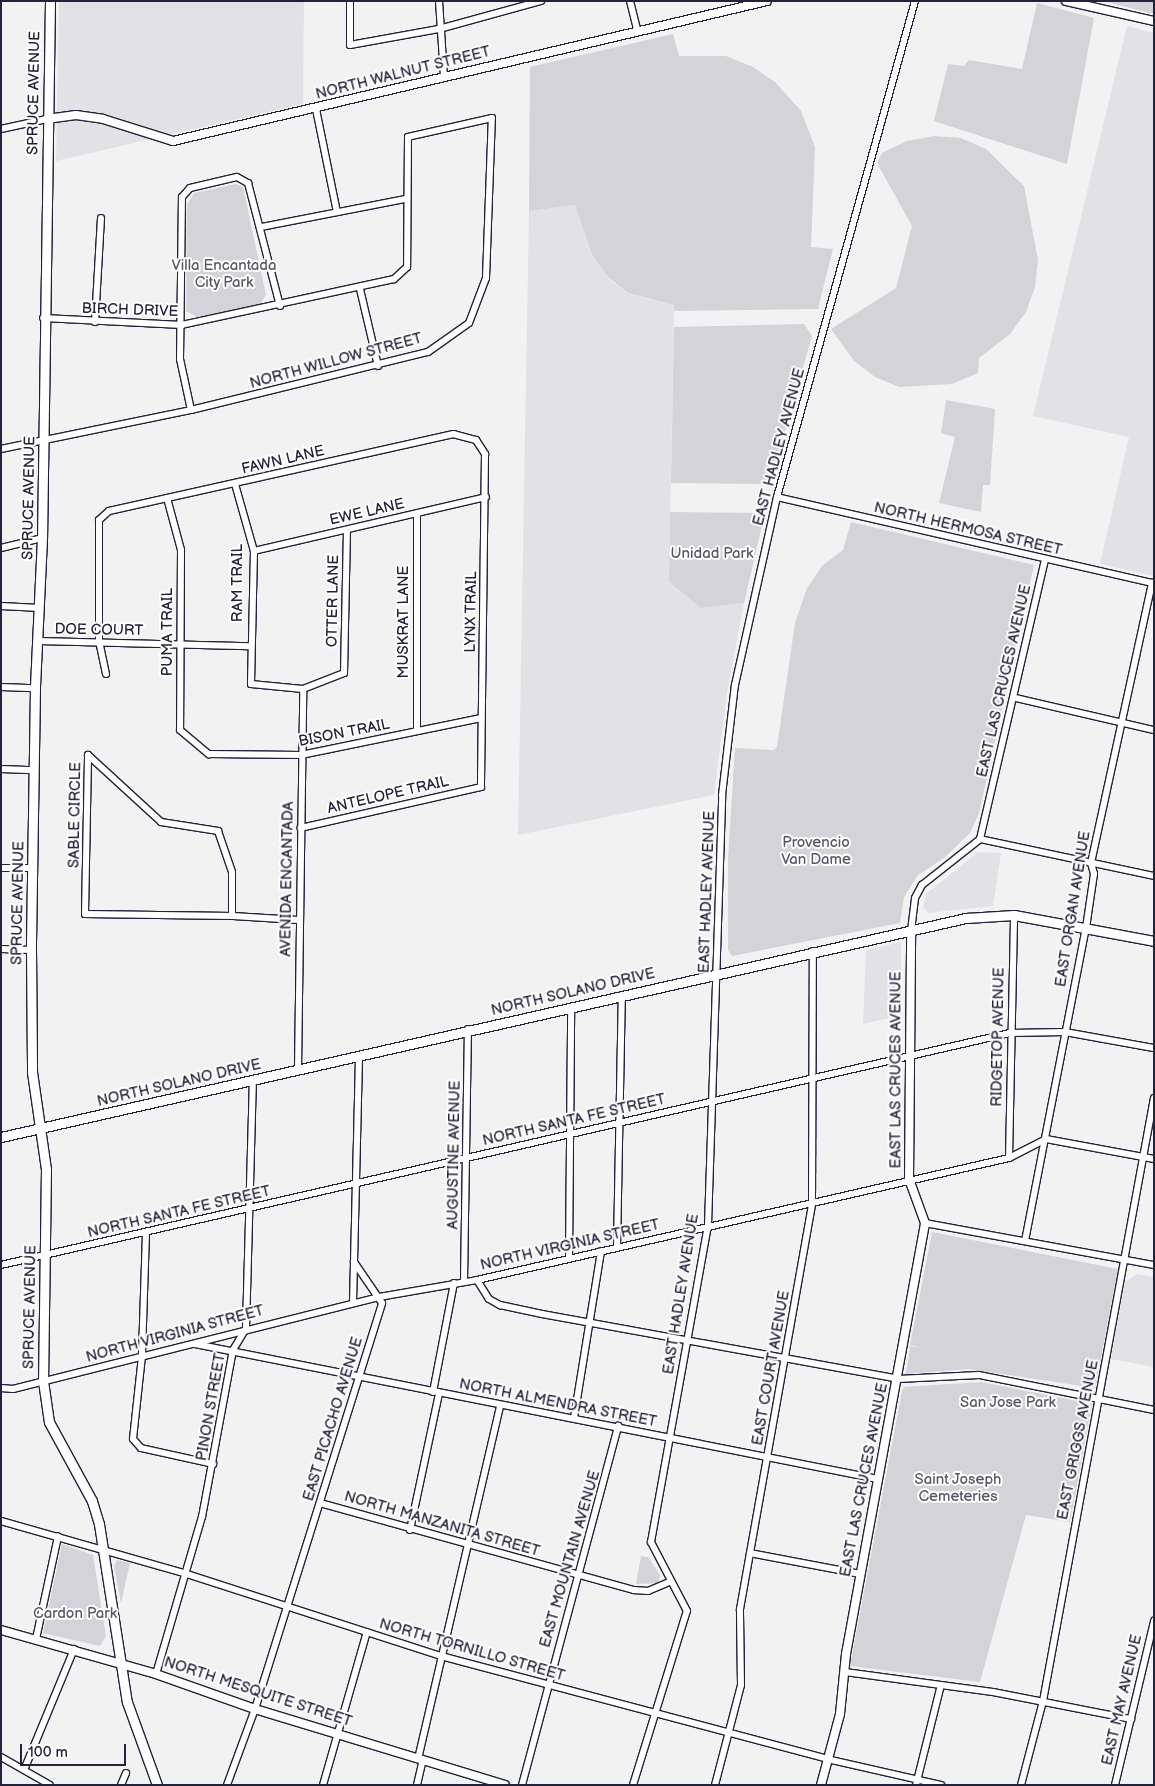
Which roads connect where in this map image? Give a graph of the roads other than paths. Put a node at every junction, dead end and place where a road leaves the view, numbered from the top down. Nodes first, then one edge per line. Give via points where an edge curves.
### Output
1 (50, 1) edge
2 (350, 1) edge
3 (439, 1) edge
4 (630, 1) edge
5 (766, 1) edge
6 (915, 1) edge
7 (1066, 1) edge
8 (538, 2) edge
9 (1154, 21) edge
10 (439, 28) junction
11 (638, 32) junction
12 (444, 76) junction
13 (316, 109) junction
14 (48, 119) junction
15 (1, 129) edge
16 (408, 138) joint
17 (405, 199) junction
18 (337, 212) junction
19 (101, 218) dead end
20 (261, 227) junction
21 (360, 290) junction
22 (280, 306) junction
23 (43, 318) junction
24 (95, 322) junction
25 (182, 326) junction
26 (378, 366) junction
27 (190, 410) junction
28 (476, 440) joint
29 (44, 442) junction
30 (1, 449) edge
31 (235, 484) junction
32 (486, 497) junction
33 (777, 497) junction
34 (167, 498) junction
35 (417, 514) junction
36 (347, 530) junction
37 (42, 538) junction
38 (1, 548) edge
39 (254, 550) junction
40 (1045, 560) junction
41 (1153, 583) edge
42 (1, 606) edge
43 (40, 608) junction
44 (38, 641) junction
45 (99, 642) junction
46 (180, 645) junction
47 (250, 646) junction
48 (106, 674) dead end
49 (1, 687) edge
50 (35, 688) junction
51 (303, 689) junction
52 (1016, 698) junction
53 (481, 718) junction
54 (1122, 723) junction
55 (1154, 730) edge
56 (417, 732) junction
57 (209, 754) joint
58 (301, 755) junction
59 (1, 769) edge
60 (34, 770) junction
61 (481, 787) joint
62 (301, 828) junction
63 (980, 839) junction
64 (1091, 862) junction
65 (1, 868) edge
66 (32, 868) junction
67 (1154, 876) edge
68 (1014, 915) junction
69 (232, 916) junction
70 (299, 920) junction
71 (1086, 928) junction
72 (911, 931) junction
73 (1154, 941) edge
74 (1, 949) edge
75 (31, 950) junction
76 (812, 951) junction
77 (716, 974) junction
78 (622, 995) junction
79 (571, 1008) junction
80 (468, 1029) junction
81 (1065, 1032) junction
82 (1010, 1033) junction
83 (1154, 1048) edge
84 (908, 1054) junction
85 (359, 1055) junction
86 (298, 1069) junction
87 (812, 1080) junction
88 (253, 1081) junction
89 (1154, 1098) edge
90 (712, 1103) junction
91 (618, 1121) junction
92 (39, 1129) junction
93 (570, 1133) junction
94 (1, 1137) edge
95 (1046, 1139) junction
96 (468, 1156) junction
97 (1143, 1156) junction
98 (1009, 1158) junction
99 (1154, 1158) edge
100 (909, 1179) junction
101 (356, 1182) junction
102 (812, 1203) junction
103 (249, 1208) junction
104 (925, 1223) junction
105 (708, 1225) junction
106 (146, 1233) junction
107 (1025, 1241) junction
108 (617, 1247) junction
109 (601, 1251) junction
110 (45, 1256) junction
111 (569, 1259) junction
112 (1125, 1259) junction
113 (354, 1262) junction
114 (1154, 1265) edge
115 (1, 1266) edge
116 (477, 1280) junction
117 (464, 1281) junction
118 (454, 1283) junction
119 (380, 1297) junction
120 (353, 1303) junction
121 (591, 1323) junction
122 (246, 1328) junction
123 (687, 1340) junction
124 (192, 1343) junction
125 (233, 1350) junction
126 (142, 1356) junction
127 (786, 1358) junction
128 (359, 1376) junction
129 (898, 1379) junction
130 (43, 1381) junction
131 (1, 1388) edge
132 (436, 1393) junction
133 (1098, 1397) junction
134 (500, 1406) junction
135 (1154, 1410) edge
136 (574, 1418) junction
137 (618, 1426) junction
138 (670, 1437) junction
139 (768, 1456) junction
140 (213, 1464) junction
141 (878, 1479) junction
142 (320, 1503) junction
143 (1, 1521) edge
144 (410, 1530) junction
145 (58, 1536) junction
146 (469, 1546) junction
147 (102, 1548) junction
148 (750, 1553) junction
149 (187, 1574) junction
150 (576, 1574) junction
151 (860, 1574) junction
152 (671, 1581) junction
153 (286, 1609) junction
154 (1154, 1621) edge
155 (1, 1630) edge
156 (367, 1632) junction
157 (1152, 1637) edge
158 (36, 1639) junction
159 (74, 1650) junction
160 (442, 1656) junction
161 (122, 1664) junction
162 (845, 1672) junction
163 (156, 1674) junction
164 (548, 1686) junction
165 (941, 1686) junction
166 (1042, 1701) junction
167 (255, 1709) junction
168 (655, 1714) junction
169 (1130, 1719) junction
170 (338, 1733) junction
171 (728, 1733) junction
172 (1, 1757) edge
173 (421, 1759) junction
174 (827, 1759) junction
175 (24, 1770) junction
176 (126, 1773) dead end
177 (916, 1782) edge
178 (50, 1785) edge
179 (121, 1785) edge
180 (157, 1785) edge
181 (227, 1785) edge
182 (323, 1785) edge
183 (417, 1785) edge
184 (504, 1785) edge
185 (522, 1785) edge
186 (633, 1785) edge
187 (715, 1785) edge
188 (821, 1785) edge
189 (941, 1785) edge
190 (1021, 1785) edge
191 (1115, 1785) edge

1 - 14 main road, SPRUCE AVENUE
2 - 10 street via 350,45
3 - 10 street
4 - 11 street
5 - 11 street, NORTH WALNUT STREET
6 - 33 street, EAST HADLEY AVENUE
7 - 9 street
8 - 10 street
10 - 12 street
11 - 12 street, NORTH WALNUT STREET
12 - 13 street, NORTH WALNUT STREET
13 - 14 street, NORTH WALNUT STREET via 173,141 103,119 76,115
13 - 18 street
14 - 15 street
14 - 23 main road, SPRUCE AVENUE
16 - 17 street, BIRCH DRIVE
16 - 26 street, NORTH WILLOW STREET via 492,118 486,278 469,323 428,352
17 - 18 street
17 - 21 street, BIRCH DRIVE via 407,267 394,280
18 - 20 street
19 - 24 street
20 - 22 street
20 - 25 street via 248,183 237,177 190,188 182,197
21 - 22 street, BIRCH DRIVE
21 - 26 street
22 - 25 street, BIRCH DRIVE
23 - 24 street, BIRCH DRIVE
23 - 29 main road, SPRUCE AVENUE
24 - 25 street, BIRCH DRIVE
25 - 27 street via 180,358
26 - 27 street, NORTH WILLOW STREET
27 - 29 street, NORTH WILLOW STREET
28 - 31 street, FAWN LANE via 453,434
28 - 32 street, LYNX TRAIL via 485,454
29 - 30 street, NORTH WILLOW STREET
29 - 37 main road, SPRUCE AVENUE
31 - 34 street, FAWN LANE
31 - 39 street, RAM TRAIL
32 - 35 street, EWE LANE
32 - 53 street, LYNX TRAIL
33 - 40 street, NORTH HERMOSA STREET
33 - 77 street, EAST HADLEY AVENUE via 735,685 722,796
34 - 45 street, FAWN LANE via 109,511 99,520
34 - 46 street, PUMA TRAIL via 181,550
35 - 36 street, EWE LANE
35 - 56 street, MUSKRAT LANE
36 - 39 street, EWE LANE
36 - 51 street, OTTER LANE via 344,673
37 - 38 street
37 - 43 main road, SPRUCE AVENUE
39 - 47 street, RAM TRAIL
40 - 41 street, NORTH HERMOSA STREET
40 - 52 street, EAST LAS CRUCES AVENUE
41 - 54 street, EAST ORGAN AVENUE
42 - 43 street
43 - 44 main road, SPRUCE AVENUE
44 - 45 street, DOE COURT
44 - 50 main road, SPRUCE AVENUE
45 - 46 street, DOE COURT
45 - 48 street
46 - 47 street, DOE COURT
46 - 57 street, PUMA TRAIL via 180,730
47 - 51 street, RAM TRAIL via 251,684
49 - 50 street
50 - 60 main road, SPRUCE AVENUE
51 - 58 street, AVENIDA ENCANTADA
52 - 54 street
52 - 63 street, EAST LAS CRUCES AVENUE
53 - 56 street, BISON TRAIL
53 - 61 street, LYNX TRAIL
54 - 55 street
54 - 64 street, EAST ORGAN AVENUE
56 - 58 street, BISON TRAIL
57 - 58 street, BISON TRAIL
58 - 62 street, AVENIDA ENCANTADA
59 - 60 street
60 - 66 main road, SPRUCE AVENUE
61 - 62 street, ANTELOPE TRAIL
62 - 70 street, AVENIDA ENCANTADA
63 - 64 street
63 - 72 street, EAST LAS CRUCES AVENUE via 922,886 915,898
64 - 67 street
64 - 71 street, EAST ORGAN AVENUE via 1094,874
65 - 66 street
66 - 75 main road, SPRUCE AVENUE
68 - 71 main road, NORTH SOLANO DRIVE
68 - 72 main road, NORTH SOLANO DRIVE via 966,918
68 - 82 street, RIDGETOP AVENUE
69 - 69 street, SABLE CIRCLE via 85,914 88,755 161,822 218,832 232,872
69 - 70 street, SABLE CIRCLE
70 - 86 street, AVENIDA ENCANTADA
71 - 73 main road, NORTH SOLANO DRIVE
71 - 81 street, EAST ORGAN AVENUE
72 - 76 main road, NORTH SOLANO DRIVE
72 - 84 street, EAST LAS CRUCES AVENUE
74 - 75 street
75 - 92 main road, SPRUCE AVENUE via 32,1072
76 - 77 main road, NORTH SOLANO DRIVE
76 - 87 street, EAST COURT AVENUE
77 - 78 main road, NORTH SOLANO DRIVE
77 - 90 street, EAST HADLEY AVENUE
78 - 79 main road, NORTH SOLANO DRIVE
78 - 91 street
79 - 80 main road, NORTH SOLANO DRIVE
79 - 93 street
80 - 85 main road, NORTH SOLANO DRIVE
80 - 96 street, AUGUSTINE AVENUE
81 - 82 street, NORTH SANTA FE STREET
81 - 83 street, NORTH SANTA FE STREET
81 - 95 street, EAST ORGAN AVENUE
82 - 84 street, NORTH SANTA FE STREET
82 - 98 street, RIDGETOP AVENUE
84 - 87 street, NORTH SANTA FE STREET
84 - 100 street, EAST LAS CRUCES AVENUE
85 - 86 main road, NORTH SOLANO DRIVE
85 - 101 street
86 - 88 main road, NORTH SOLANO DRIVE
87 - 90 street, NORTH SANTA FE STREET
87 - 102 street, EAST COURT AVENUE
88 - 92 main road, NORTH SOLANO DRIVE
88 - 103 street, PINON STREET
89 - 97 street, EAST GRIGGS AVENUE
90 - 91 street, NORTH SANTA FE STREET
90 - 105 street, EAST HADLEY AVENUE
91 - 93 street, NORTH SANTA FE STREET
91 - 108 street
92 - 94 main road, NORTH SOLANO DRIVE
92 - 110 main road, SPRUCE AVENUE via 46,1170
93 - 96 street, NORTH SANTA FE STREET
93 - 111 street
95 - 97 street
95 - 98 street, NORTH VIRGINIA STREET
95 - 107 street, EAST ORGAN AVENUE
96 - 101 street, NORTH SANTA FE STREET
96 - 117 street, AUGUSTINE AVENUE
97 - 99 street
97 - 112 street, EAST GRIGGS AVENUE
98 - 100 street, NORTH VIRGINIA STREET
100 - 102 street, NORTH VIRGINIA STREET
100 - 104 street, EAST LAS CRUCES AVENUE
101 - 103 street, NORTH SANTA FE STREET
101 - 113 street
102 - 105 street, NORTH VIRGINIA STREET
102 - 127 street, EAST COURT AVENUE
103 - 106 street, NORTH SANTA FE STREET
103 - 122 street, PINON STREET
104 - 107 street
104 - 129 street, EAST LAS CRUCES AVENUE
105 - 108 street, NORTH VIRGINIA STREET
105 - 123 street, EAST HADLEY AVENUE
106 - 110 street, NORTH SANTA FE STREET
106 - 126 street
107 - 112 street
108 - 109 street, NORTH VIRGINIA STREET
109 - 111 street, NORTH VIRGINIA STREET
109 - 121 street
110 - 115 street, NORTH SANTA FE STREET
110 - 130 main road, SPRUCE AVENUE
111 - 116 street, NORTH VIRGINIA STREET
112 - 114 street
112 - 133 street, EAST GRIGGS AVENUE
113 - 119 street
113 - 120 street
116 - 117 street, NORTH VIRGINIA STREET
116 - 121 street via 489,1299 500,1305
117 - 118 street, NORTH VIRGINIA STREET
118 - 119 street, NORTH VIRGINIA STREET
118 - 132 street
119 - 120 street, NORTH VIRGINIA STREET
119 - 128 street, EAST PICACHO AVENUE via 382,1303
120 - 122 street, NORTH VIRGINIA STREET
121 - 123 street
121 - 136 street
122 - 124 street, NORTH VIRGINIA STREET
122 - 125 street, PINON STREET
123 - 127 street
123 - 138 street, EAST HADLEY AVENUE
124 - 125 street, NORTH ALMENDRA STREET
124 - 126 street, NORTH VIRGINIA STREET
125 - 128 street, NORTH ALMENDRA STREET
125 - 140 street, PINON STREET
126 - 130 street, NORTH VIRGINIA STREET
126 - 140 street via 134,1443 141,1448
127 - 129 street
127 - 139 street, EAST COURT AVENUE
128 - 132 street, NORTH ALMENDRA STREET
128 - 142 street, EAST PICACHO AVENUE
129 - 133 street via 979,1375
129 - 141 street, EAST LAS CRUCES AVENUE
130 - 131 street, NORTH VIRGINIA STREET via 14,1389
130 - 147 main road, SPRUCE AVENUE via 49,1422 92,1501
132 - 134 street, NORTH ALMENDRA STREET
132 - 144 street
133 - 135 street
133 - 166 street, EAST GRIGGS AVENUE
134 - 136 street, NORTH ALMENDRA STREET
134 - 146 street
136 - 137 street, NORTH ALMENDRA STREET
137 - 138 street, NORTH ALMENDRA STREET
137 - 150 street, EAST MOUNTAIN AVENUE
138 - 139 street, NORTH ALMENDRA STREET
138 - 152 street, EAST HADLEY AVENUE via 651,1542
139 - 141 street, NORTH ALMENDRA STREET
139 - 148 street, EAST COURT AVENUE
140 - 149 street, PINON STREET
141 - 151 street, EAST LAS CRUCES AVENUE
142 - 144 street, NORTH MANZANITA STREET
142 - 153 street, EAST PICACHO AVENUE
143 - 145 street, NORTH TORNILLO STREET
144 - 146 street, NORTH MANZANITA STREET
145 - 147 street, NORTH TORNILLO STREET
145 - 158 street
146 - 150 street, NORTH MANZANITA STREET
146 - 160 street
147 - 149 street, NORTH TORNILLO STREET
147 - 161 main road, SPRUCE AVENUE
148 - 151 street
148 - 171 street, EAST COURT AVENUE via 740,1609 744,1670
149 - 153 street, NORTH TORNILLO STREET
149 - 163 street, PINON STREET
150 - 152 street, NORTH MANZANITA STREET via 642,1591
150 - 164 street, EAST MOUNTAIN AVENUE
151 - 162 street, EAST LAS CRUCES AVENUE
152 - 168 street, EAST HADLEY AVENUE via 687,1611
153 - 156 street, NORTH TORNILLO STREET
153 - 167 street, EAST PICACHO AVENUE
154 - 157 street, EAST MAY AVENUE
155 - 158 street, NORTH MESQUITE STREET
156 - 160 street, NORTH TORNILLO STREET
156 - 170 street
157 - 169 street, EAST MAY AVENUE
158 - 159 street, NORTH MESQUITE STREET
159 - 161 street, NORTH MESQUITE STREET
159 - 175 street
160 - 164 street, NORTH TORNILLO STREET
160 - 173 street
161 - 163 street, NORTH MESQUITE STREET
161 - 180 main road, SPRUCE AVENUE via 127,1702
162 - 165 street
162 - 174 street, EAST LAS CRUCES AVENUE via 840,1714
163 - 167 street, NORTH MESQUITE STREET
164 - 168 street, NORTH TORNILLO STREET
164 - 185 street, EAST MOUNTAIN AVENUE
165 - 166 street
165 - 177 street
166 - 169 street
166 - 190 street, EAST GRIGGS AVENUE
167 - 170 street, NORTH MESQUITE STREET
167 - 181 street, EAST PICACHO AVENUE
168 - 171 street, NORTH TORNILLO STREET
168 - 186 street, EAST HADLEY AVENUE
169 - 191 street, EAST MAY AVENUE
170 - 173 street, NORTH MESQUITE STREET
170 - 182 street
171 - 174 street, NORTH TORNILLO STREET
171 - 187 street, EAST COURT AVENUE
172 - 175 street
173 - 183 street
173 - 184 street, NORTH MESQUITE STREET
174 - 177 street, NORTH TORNILLO STREET
174 - 188 street, EAST LAS CRUCES AVENUE
175 - 178 street
176 - 179 street
177 - 189 street, NORTH TORNILLO STREET

